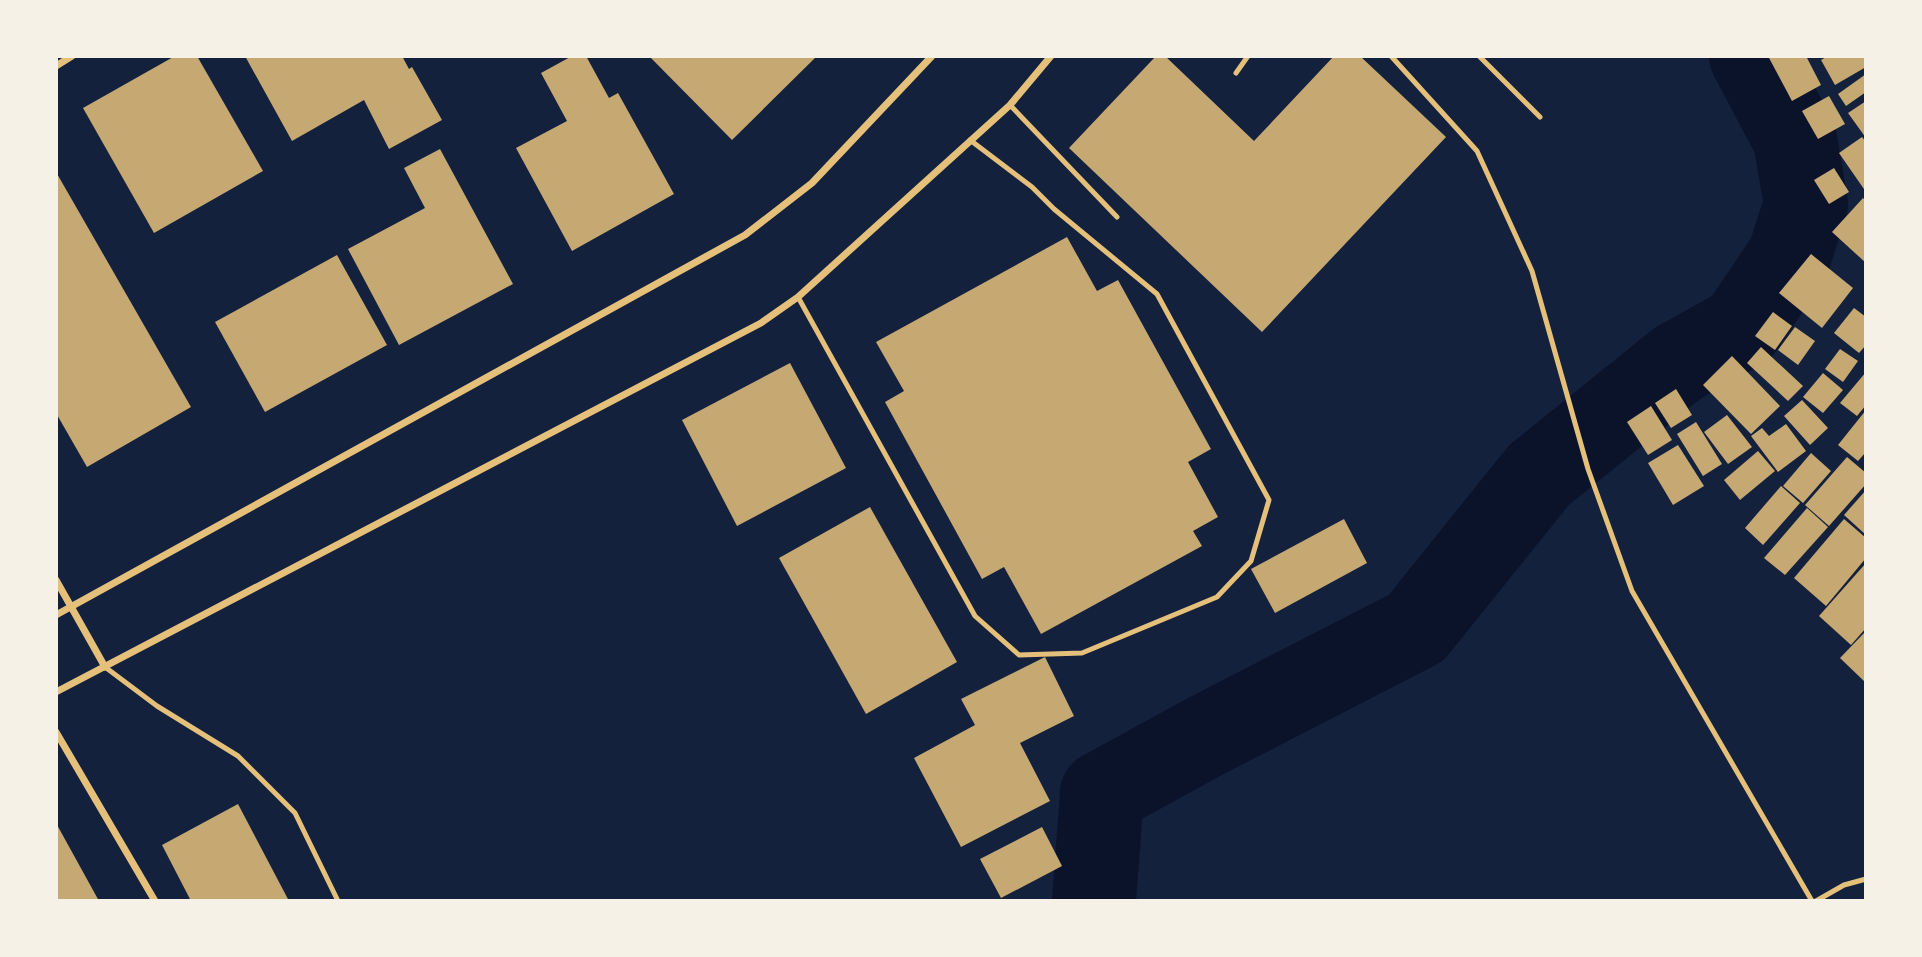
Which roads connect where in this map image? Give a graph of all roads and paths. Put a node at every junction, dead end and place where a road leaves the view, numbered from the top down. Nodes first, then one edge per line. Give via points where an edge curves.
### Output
1 (72, 56) edge
2 (932, 56) edge
3 (1051, 56) edge
4 (1248, 56) edge
5 (1391, 56) edge
6 (1479, 56) edge
7 (56, 66) edge
8 (1236, 74) dead end
9 (1010, 104) junction
10 (1541, 117) dead end
11 (971, 140) junction
12 (1117, 217) dead end
13 (798, 297) junction
14 (56, 580) edge
15 (72, 606) junction
16 (56, 615) edge
17 (105, 667) junction
18 (56, 692) edge
19 (56, 732) edge
20 (1866, 879) edge
21 (155, 901) edge
22 (338, 901) edge
23 (1814, 901) edge

1 - 7 street
2 - 15 street via 811,183 745,235
3 - 9 street
4 - 8 lane
5 - 23 lane via 1477,151 1527,259 1588,469 1632,591
6 - 10 lane
9 - 11 street
9 - 12 lane
11 - 13 street
11 - 13 lane via 1157,295 1269,500 1251,561 1217,597 1082,653 1019,654 975,616
13 - 17 street via 749,329
14 - 15 street
15 - 16 street
15 - 17 street
17 - 18 street
17 - 22 lane via 238,756 295,814
19 - 21 street
20 - 23 lane

